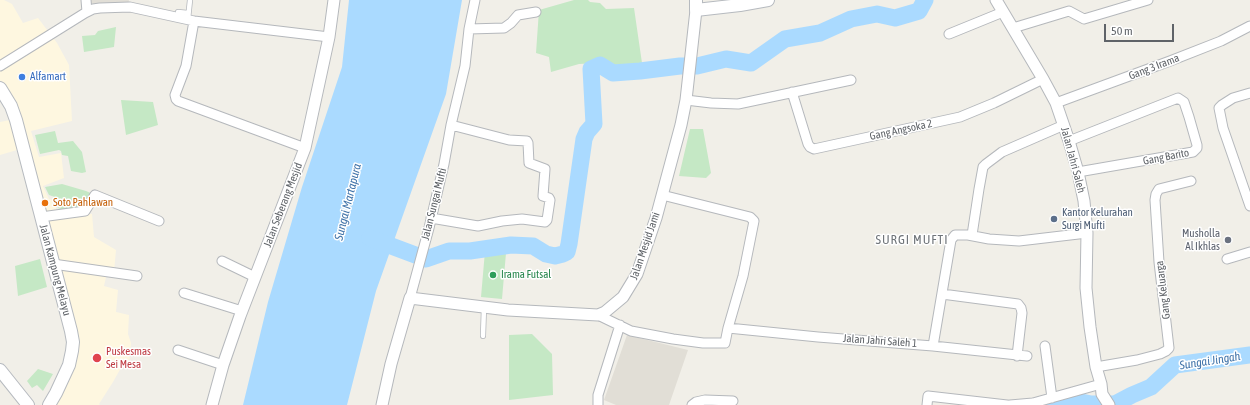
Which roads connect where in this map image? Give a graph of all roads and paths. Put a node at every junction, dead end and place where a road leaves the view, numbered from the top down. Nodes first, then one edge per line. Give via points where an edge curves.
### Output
1 (86, 0) edge
2 (190, 0) edge
3 (334, 0) edge
4 (475, 0) edge
5 (768, 0) edge
6 (996, 0) edge
7 (1148, 0) edge
8 (131, 4) edge
9 (696, 5) edge
10 (88, 12) junction
11 (178, 12) dead end
12 (536, 12) dead end
13 (1002, 12) junction
14 (190, 18) junction
15 (1250, 26) edge
16 (1013, 28) junction
17 (469, 29) junction
18 (949, 34) dead end
19 (329, 37) junction
20 (0, 66) edge
21 (1043, 79) junction
22 (851, 80) dead end
23 (0, 88) edge
24 (792, 92) junction
25 (1250, 93) edge
26 (686, 100) junction
27 (1056, 104) junction
28 (451, 125) junction
29 (1064, 125) junction
30 (1069, 141) junction
31 (305, 148) junction
32 (1078, 172) junction
33 (1191, 181) dead end
34 (662, 195) junction
35 (1250, 206) edge
36 (41, 217) junction
37 (431, 218) junction
38 (159, 221) dead end
39 (1087, 233) junction
40 (972, 235) junction
41 (1250, 252) edge
42 (1227, 259) dead end
43 (222, 261) dead end
44 (53, 264) junction
45 (137, 276) dead end
46 (255, 277) junction
47 (184, 293) dead end
48 (942, 294) junction
49 (410, 298) junction
50 (484, 307) junction
51 (242, 311) junction
52 (598, 314) junction
53 (620, 325) junction
54 (728, 328) junction
55 (483, 336) dead end
56 (933, 346) junction
57 (1045, 346) dead end
58 (178, 350) dead end
59 (1017, 356) junction
60 (1027, 356) dead end
61 (223, 364) junction
62 (1096, 367) junction
63 (0, 370) edge
64 (1102, 384) junction
65 (1052, 398) junction
66 (927, 400) edge
67 (734, 401) dead end
68 (1107, 403) edge
69 (28, 405) edge
70 (49, 405) edge
71 (212, 405) edge
72 (382, 405) edge
73 (598, 405) edge
74 (692, 405) edge
75 (1007, 405) edge
76 (1010, 405) edge

1 - 10 street
2 - 14 lane
3 - 19 street, Jalan Seberang Mesjid
4 - 17 street, Jalan Sungai Mufti
5 - 9 main road via 740,5
6 - 13 street, Jalan Jahri Saleh
7 - 16 street via 1084,19 1069,11
8 - 10 street via 93,9
8 - 14 street
9 - 26 street, Jalan Mesjid Jami
10 - 20 street
11 - 14 lane
12 - 17 street via 518,15 504,28
13 - 16 street, Jalan Jahri Saleh
13 - 18 street
14 - 19 street
14 - 31 street via 186,66 175,96 178,101
15 - 27 street, Gang 3 Irama via 1213,44
16 - 21 street, Jalan Jahri Saleh
17 - 28 street, Jalan Sungai Mufti via 465,66
19 - 31 street, Jalan Seberang Mesjid
21 - 24 street, Gang Angsoka 2 via 960,117 814,149 808,144
21 - 27 street, Jalan Jahri Saleh
22 - 24 street
23 - 36 main road, Jalan Kampung Melayu via 16,120
24 - 26 street via 738,104
25 - 35 street via 1233,98 1219,108
26 - 34 street, Jalan Mesjid Jami
27 - 29 street, Jalan Jahri Saleh
28 - 37 street, Jalan Sungai Mufti
28 - 37 street via 509,140 527,141 529,163 545,169 544,196 550,200 547,220 545,222 522,219 478,226
29 - 30 street, Jalan Jahri Saleh
29 - 40 street via 1002,152 986,164 983,168
30 - 32 street, Jalan Jahri Saleh
30 - 32 street, Gang Barito via 1178,98 1184,102 1189,116 1197,145 1195,151
31 - 46 street, Jalan Seberang Mesjid
32 - 39 street, Jalan Jahri Saleh
33 - 62 street, Gang Keluarga via 1159,189 1155,200 1169,348 1142,359
34 - 52 street, Jalan Mesjid Jami via 630,288 611,307
34 - 54 street via 750,217 754,221 743,276
36 - 38 street via 85,211 95,195
36 - 44 main road, Jalan Kampung Melayu
37 - 49 street, Jalan Sungai Mufti
39 - 40 street, Jalan Jahri Saleh 1 via 1019,241
39 - 62 street, Jalan Jahri Saleh via 1086,288
40 - 48 street, Jalan Jahri Saleh 1 via 959,234 952,238
41 - 42 street
43 - 46 street
44 - 45 street
44 - 70 main road, Jalan Kampung Melayu via 73,342 69,365
46 - 51 street, Jalan Seberang Mesjid
47 - 51 street
48 - 56 street, Jalan Jahri Saleh 1
48 - 59 street via 1018,304 1022,313
49 - 50 street
49 - 72 street, Jalan Sungai Mufti
50 - 52 street
50 - 55 lane
51 - 61 street, Jalan Seberang Mesjid
52 - 53 street
53 - 54 street via 631,331 703,343 725,343
53 - 73 street via 598,395
54 - 56 street, Jalan Jahri Saleh 1
56 - 59 street
57 - 65 street
58 - 61 street
59 - 60 street
61 - 71 street, Jalan Seberang Mesjid
62 - 64 street, Jalan Jahri Saleh
63 - 69 main road
64 - 65 street
64 - 68 street, Jalan Jahri Saleh via 1102,394
65 - 76 street
66 - 75 street
67 - 74 street via 705,400

